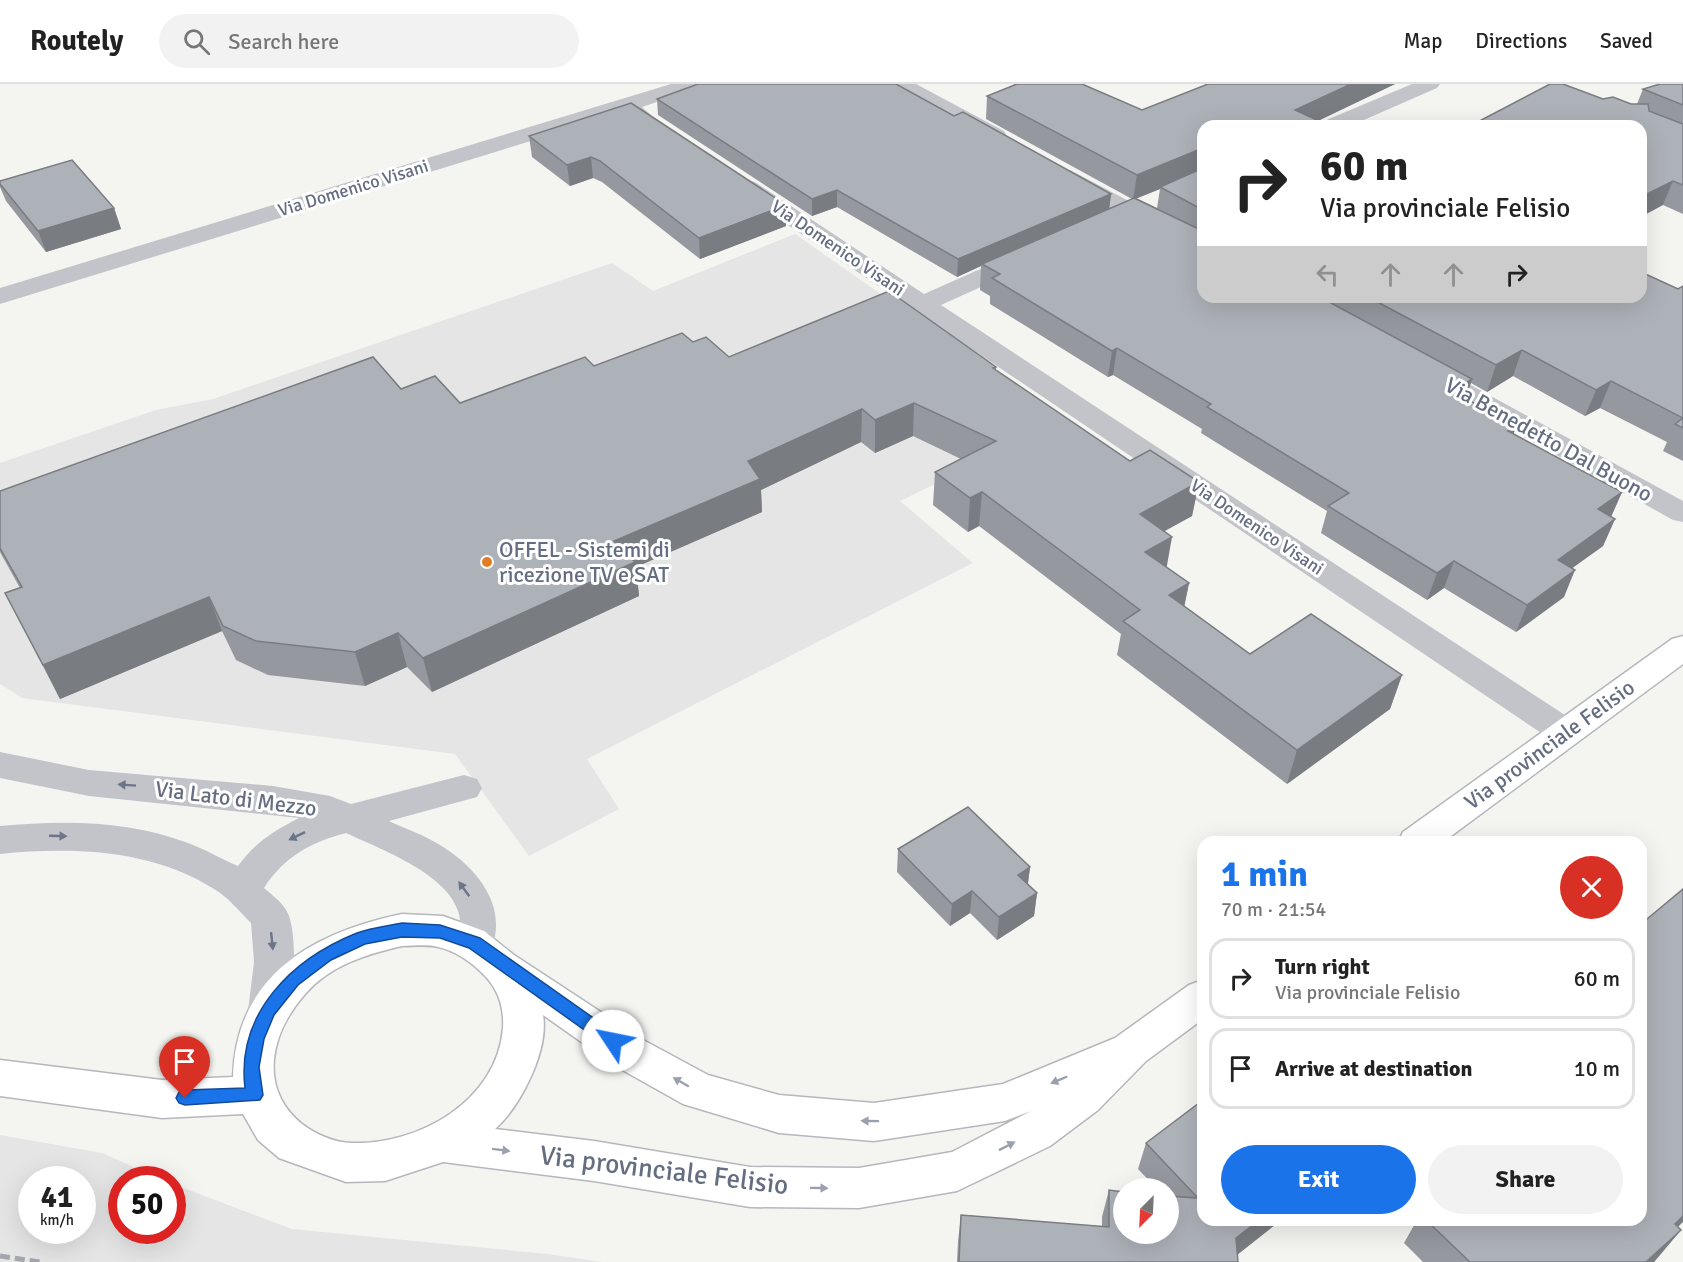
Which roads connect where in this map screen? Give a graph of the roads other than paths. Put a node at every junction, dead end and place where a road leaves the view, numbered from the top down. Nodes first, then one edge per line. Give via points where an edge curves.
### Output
1 (692, 84) edge
2 (901, 84) edge
3 (1430, 84) edge
4 (625, 105) junction
5 (1346, 120) edge
6 (664, 132) edge
7 (1016, 147) edge
8 (1048, 164) edge
9 (724, 171) edge
10 (1162, 197) edge
11 (1131, 210) junction
12 (1100, 224) edge
13 (1197, 247) edge
14 (1048, 248) edge
15 (0, 296) edge
16 (922, 304) junction
17 (1404, 359) edge
18 (1683, 513) edge
19 (1683, 647) edge
20 (1565, 732) junction
21 (0, 765) edge
22 (464, 788) dead end
23 (352, 819) junction
24 (1424, 836) edge
25 (0, 840) edge
26 (242, 891) junction
27 (489, 955) junction
28 (1197, 1001) edge
29 (268, 1011) junction
30 (1132, 1048) junction
31 (0, 1078) edge
32 (254, 1095) junction
33 (443, 1142) junction

1 - 4 street
2 - 7 street
3 - 5 street
4 - 6 street
4 - 15 street, Via Domenico Visani
8 - 11 street
9 - 16 street, Via Domenico Visani
10 - 11 street
11 - 12 street
11 - 13 street
14 - 16 street
16 - 20 street, Via Domenico Visani
17 - 18 street, Via Benedetto Dal Buono
19 - 20 main road, Via provinciale Felisio
20 - 24 main road, Via provinciale Felisio
23 -> 21 street, Via Lato di Mezzo via 330,810 273,800 89,783
22 - 23 street
23 -> 26 street via 312,828 282,843 259,865
27 -> 23 street, Via Lato di Mezzo via 479,915 465,886 427,855
25 -> 26 street via 51,835 111,839 175,853 230,879
26 -> 29 street via 270,917 274,962
27 - 29 main road, Via provinciale Felisio via 440,931 402,930 363,938 325,955 292,980
30 -> 27 main road, Via provinciale Felisio via 1005,1102 874,1122 779,1114 698,1091 631,1053
27 - 33 main road, Via provinciale Felisio via 521,998 524,1036 512,1075 483,1113
28 - 30 main road, Via provinciale Felisio
29 - 32 main road, Via provinciale Felisio via 256,1039 251,1067
33 -> 30 main road, Via provinciale Felisio via 594,1161 750,1187 859,1188 957,1171 1035,1132 1083,1097
31 - 32 main road via 162,1099
32 - 33 main road, Via provinciale Felisio via 273,1127 297,1145 348,1163 397,1159

